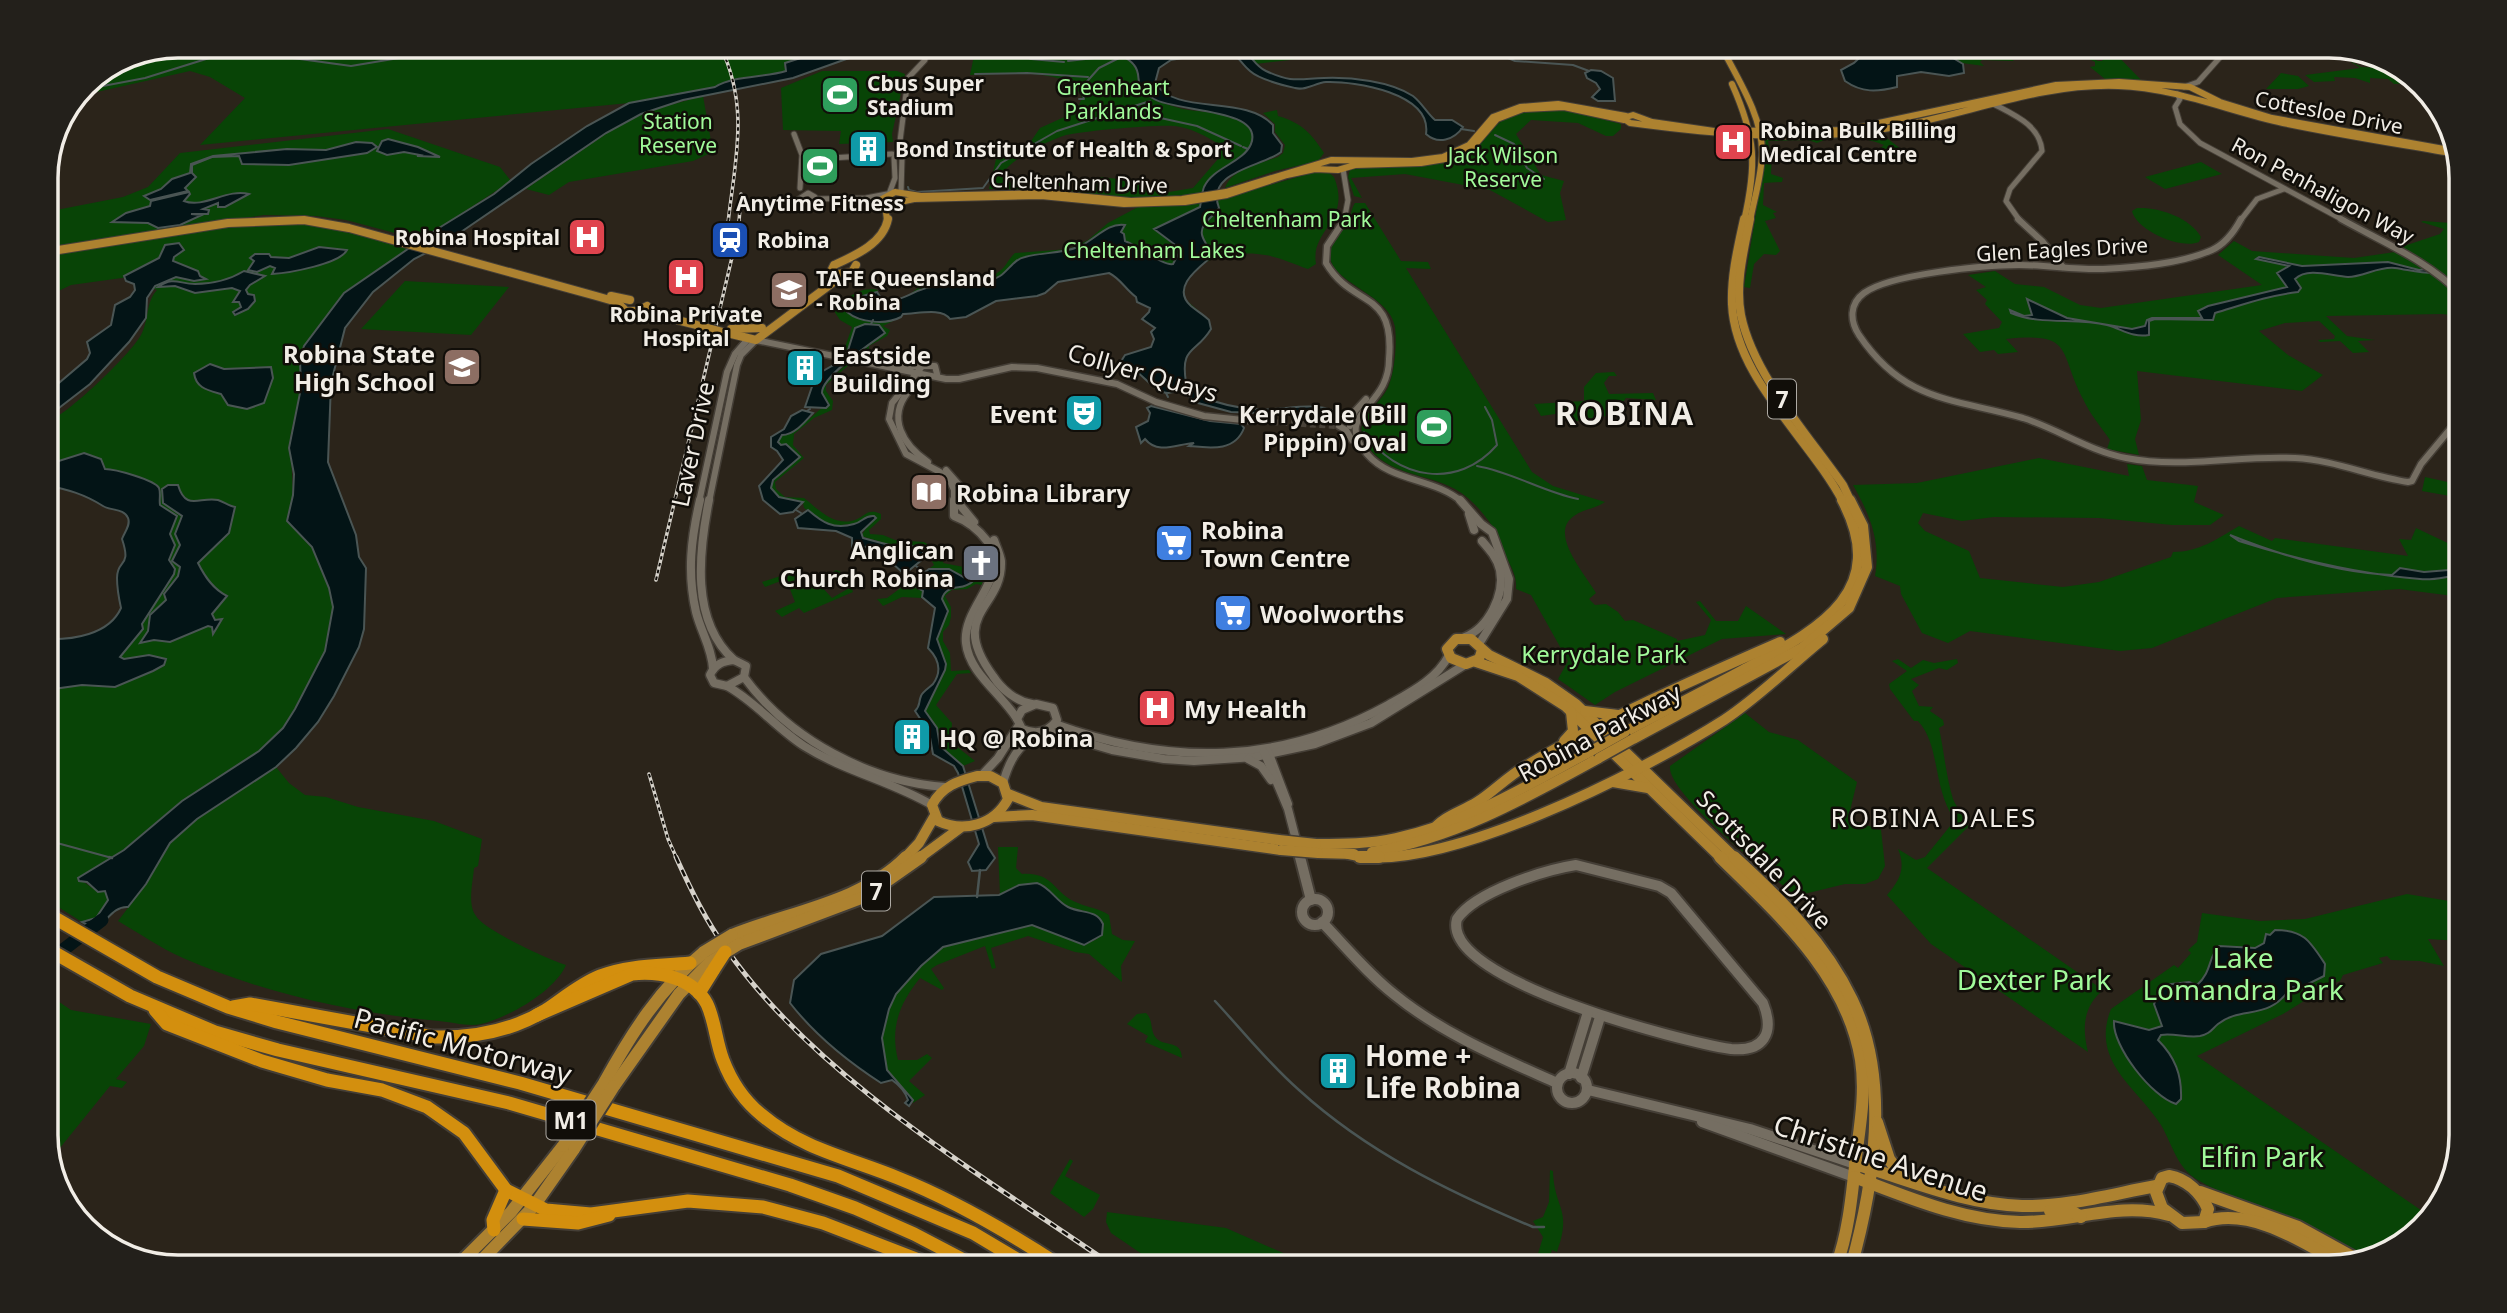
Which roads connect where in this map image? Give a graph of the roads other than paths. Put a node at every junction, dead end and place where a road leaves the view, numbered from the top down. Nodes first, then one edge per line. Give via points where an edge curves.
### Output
1 (925, 58) edge
2 (1720, 58) edge
3 (1726, 58) edge
4 (2219, 58) edge
5 (2198, 82) junction
6 (2179, 90) junction
7 (2198, 95) junction
8 (1990, 103) junction
9 (2176, 109) junction
10 (1625, 118) junction
11 (1738, 133) junction
12 (1755, 133) junction
13 (1772, 133) junction
14 (794, 134) dead end
15 (2446, 151) edge
16 (897, 155) junction
17 (802, 160) junction
18 (1341, 160) junction
19 (1325, 162) junction
20 (1345, 168) junction
21 (1333, 170) junction
22 (800, 188) dead end
23 (2284, 189) junction
24 (1226, 194) junction
25 (815, 197) dead end
26 (886, 198) junction
27 (902, 198) junction
28 (58, 249) edge
29 (449, 254) junction
30 (844, 261) junction
31 (856, 265) junction
32 (2063, 267) junction
33 (831, 271) junction
34 (843, 275) junction
35 (2449, 282) edge
36 (630, 300) junction
37 (647, 306) junction
38 (622, 307) junction
39 (638, 311) junction
40 (698, 323) junction
41 (762, 328) junction
42 (726, 330) junction
43 (754, 338) junction
44 (901, 368) junction
45 (923, 370) junction
46 (939, 376) junction
47 (916, 382) junction
48 (905, 388) junction
49 (1253, 419) tunnel mouth
50 (1352, 424) junction
51 (2449, 430) edge
52 (1352, 440) junction
53 (960, 513) junction
54 (1485, 528) junction
55 (1474, 530) junction
56 (1492, 539) junction
57 (1482, 541) junction
58 (1811, 632) junction
59 (1824, 633) junction
60 (1462, 638) junction
61 (1481, 647) junction
62 (971, 648) junction
63 (1448, 655) junction
64 (734, 660) junction
65 (1471, 663) junction
66 (713, 669) junction
67 (744, 677) junction
68 (727, 686) junction
69 (1032, 704) junction
70 (1584, 711) junction
71 (1571, 712) junction
72 (1618, 715) junction
73 (1018, 722) junction
74 (1055, 724) junction
75 (1594, 728) junction
76 (1044, 732) junction
77 (1629, 736) junction
78 (1562, 745) junction
79 (1299, 748) junction
80 (1266, 752) junction
81 (1595, 754) junction
82 (1660, 757) junction
83 (1245, 758) junction
84 (1276, 767) junction
85 (1636, 769) junction
86 (977, 776) junction
87 (1613, 782) junction
88 (951, 784) junction
89 (1660, 785) junction
90 (1277, 787) junction
91 (1005, 789) junction
92 (1649, 789) junction
93 (1288, 809) junction
94 (933, 811) junction
95 (990, 819) junction
96 (964, 827) junction
97 (1432, 831) junction
98 (1280, 845) junction
99 (1317, 849) junction
100 (1348, 854) junction
101 (1311, 900) junction
102 (58, 920) edge
103 (1322, 922) junction
104 (735, 940) junction
105 (725, 952) joint
106 (58, 955) edge
107 (709, 961) junction
108 (690, 963) junction
109 (686, 985) junction
110 (153, 1007) junction
111 (230, 1008) junction
112 (1588, 1012) junction
113 (537, 1015) junction
114 (1600, 1017) junction
115 (1569, 1074) junction
116 (1581, 1078) junction
117 (1557, 1083) junction
118 (1588, 1090) junction
119 (1875, 1118) junction
120 (1870, 1168) junction
121 (1855, 1171) junction
122 (1907, 1180) junction
123 (1869, 1183) junction
124 (2157, 1186) junction
125 (506, 1190) junction
126 (2200, 1192) junction
127 (528, 1203) junction
128 (1998, 1204) junction
129 (618, 1210) junction
130 (2169, 1215) junction
131 (2081, 1217) junction
132 (523, 1220) junction
133 (2204, 1222) junction
134 (494, 1230) junction
135 (2347, 1254) edge
136 (469, 1255) edge
137 (488, 1255) edge
138 (902, 1255) edge
139 (953, 1255) edge
140 (1009, 1255) edge
141 (1041, 1255) edge
142 (1840, 1255) edge
143 (1855, 1255) edge
144 (2325, 1255) edge

1 - 16 street via 908,78
2 - 12 main road, Robina Parkway / 7
3 - 12 main road, Robina Parkway / 7
4 - 5 street
5 - 6 street
5 - 7 street
6 - 7 main road
6 - 7 main road
6 - 8 main road via 2086,86
6 - 9 street
7 - 9 street via 2182,101
7 - 15 main road, Cottesloe Drive via 2280,120
8 - 13 main road via 1856,129
8 - 32 street via 2026,124 2041,139 2042,151 2008,191 2006,201
9 - 23 street, Ron Penhaligon Way via 2180,124 2196,140
10 - 11 main road via 1708,133
10 - 18 main road via 1566,105 1528,105 1493,117 1469,145 1443,157
10 - 20 main road via 1571,108 1529,108 1500,117 1473,147 1451,158
11 - 12 main road
11 - 12 main road
12 - 13 main road
12 - 13 main road
12 - 58 main road, Robina Parkway / 7 via 1732,295 1736,329 1759,378 1842,494 1857,542 1857,561 1846,594
12 - 59 main road, Robina Parkway / 7 via 1762,155 1740,288 1744,329 1766,376 1853,498 1867,544 1858,594
14 - 17 street
16 - 17 street
16 - 26 street via 895,178
16 - 27 street
17 - 22 street
18 - 19 main road, Cheltenham Drive
18 - 20 main road
19 - 21 main road via 1325,167
19 - 24 main road, Cheltenham Drive
20 - 21 main road, Cheltenham Drive
20 - 50 street via 1349,204 1326,247 1327,264 1338,280 1381,308 1390,332 1385,382
21 - 24 main road, Cheltenham Drive via 1296,173
21 - 50 street via 1345,201 1340,219 1322,246 1322,263 1334,280 1372,305 1385,329 1380,381 1355,411
23 - 32 street, Glen Eagles Drive via 2250,201 2225,242 2211,251 2108,268
23 - 35 street, Ron Penhaligon Way
24 - 27 main road, Cheltenham Drive via 1124,204 1041,196
25 - 26 street
26 - 27 main road, Cheltenham Drive
26 - 30 main road via 883,232
27 - 31 main road via 887,234
28 - 29 main road via 248,221 304,220
29 - 36 main road
29 - 38 main road
30 - 31 main road
30 - 33 main road, Laver Drive
31 - 34 main road, Laver Drive via 854,271
32 - 51 street, Glen Eagles Drive via 2012,265 1887,283 1857,299 1852,319 1860,337 1884,365 1922,393 1965,408 2029,421 2101,452 2133,460 2315,459 2408,482
33 - 34 main road
33 - 41 main road, Laver Drive
34 - 43 main road, Laver Drive
36 - 37 main road via 643,299
36 - 38 main road
37 - 39 main road
37 - 40 main road
38 - 39 main road
39 - 40 main road
40 - 42 main road, bridge
41 - 42 main road
41 - 43 main road, Laver Drive
42 - 43 main road
43 - 44 street, Collyer Quays
43 - 64 street, Laver Drive via 737,365 700,544 699,569 708,613 719,647
43 - 66 street, Laver Drive via 735,354 727,372 690,545 691,589
44 - 45 street, Collyer Quays
44 - 45 street
44 - 48 street via 906,375
45 - 46 street, Collyer Quays
45 - 46 street via 934,366
45 - 47 street
45 - 48 street
46 - 47 street
46 - 49 street, Collyer Quays via 959,379 1037,368 1117,384 1156,402 1209,417
47 - 53 street via 897,409 898,423 916,454 957,481
48 - 53 street via 890,408 891,422 906,454 948,479
50 - 52 street
50 - 52 street via 1337,425
50 - 54 street via 1360,446 1377,464 1452,494
52 - 55 street via 1377,469 1436,490 1460,504
53 - 62 street via 988,541 995,559 992,580 968,618 965,630
54 - 55 street
54 - 56 street
55 - 57 street via 1474,537
56 - 57 street
56 - 61 street via 1507,569 1510,591
57 - 60 street via 1498,564 1501,594 1479,629
58 - 72 main road via 1678,685
58 - 77 main road, Robina Parkway / 7
59 - 77 main road, Robina Parkway / 7
59 - 82 main road via 1823,642 1732,714
60 - 61 main road
60 - 63 main road via 1449,643
61 - 65 main road via 1482,656
61 - 70 main road, Scottsdale Drive via 1489,656 1546,683
62 - 69 street via 998,683 1018,700
62 - 73 street via 977,668
63 - 65 main road
63 - 80 street via 1418,686 1371,715
64 - 66 street
64 - 67 street via 746,666
65 - 71 main road, Scottsdale Drive via 1500,668 1531,683
65 - 79 street via 1452,669 1383,717
66 - 68 street via 714,683
67 - 68 street
67 - 88 street via 762,700 829,749 912,783
68 - 94 street via 740,691 802,744 849,770 914,794
69 - 73 street via 1022,710
69 - 74 street via 1053,708
70 - 72 main road
70 - 75 main road, Scottsdale Drive
71 - 75 main road, Scottsdale Drive
71 - 78 main road via 1573,731
72 - 75 main road
73 - 76 street via 1028,732
73 - 86 street via 998,758
74 - 76 street
74 - 80 street via 1090,738 1161,752
75 - 78 main road
75 - 85 main road, Scottsdale Drive
76 - 83 street via 1138,756
76 - 91 street via 1026,741 1010,760
77 - 81 main road, Robina Parkway / 7, bridge
78 - 97 main road via 1439,822
79 - 80 street
79 - 84 street
80 - 83 street
80 - 84 street
80 - 90 street
81 - 97 main road, Robina Parkway / 7
81 - 100 main road, Robina Parkway / 7 via 1449,835 1398,849
82 - 85 main road
82 - 89 main road
83 - 90 street via 1261,766
84 - 93 street
85 - 87 main road
85 - 89 main road, Scottsdale Drive
85 - 92 main road, Scottsdale Drive
86 - 88 main road
86 - 91 main road, 7
87 - 92 main road
87 - 100 main road via 1576,800 1440,848 1366,859
88 - 94 main road, 7 via 938,792
89 - 119 main road, Scottsdale Drive via 1792,913 1837,972 1868,1041
90 - 93 street
91 - 95 main road via 1004,807
91 - 98 main road, Robina Parkway / 7 via 1041,807
92 - 121 main road, Scottsdale Drive via 1792,928 1836,994 1854,1039 1863,1081
93 - 101 street
94 - 96 main road via 945,825
94 - 104 main road, 7 via 928,832 919,843 872,881
95 - 96 main road, 7
95 - 98 main road, Robina Parkway / 7 via 1032,815
96 - 104 main road, 7 via 866,896
97 - 99 main road, Robina Parkway / 7
98 - 99 main road, Robina Parkway / 7, bridge
99 - 100 main road, Robina Parkway / 7
101 - 103 street via 1328,908 1329,915
101 - 103 street via 1301,908 1302,916 1313,923
102 - 111 highway, Pacific Motorway / M1 via 184,990
103 - 117 street via 1377,979 1425,1017 1484,1051
104 - 105 main road, 7, bridge
104 - 107 main road, 7, bridge
105 - 107 highway, bridge via 721,962
106 - 110 highway, Pacific Motorway / M1
107 - 108 main road, 7
107 - 109 highway
108 - 109 main road, 7
108 - 113 highway via 608,973
109 - 113 highway via 649,973 620,977
109 - 127 main road, 7, bridge via 624,1046 609,1084
109 - 141 highway via 711,1010 730,1075 748,1101 774,1125 806,1144 967,1210
110 - 125 highway via 167,1024 262,1061 382,1090 427,1107 464,1133
110 - 139 highway, Pacific Motorway / M1 via 247,1042 509,1103 790,1185 855,1208
111 - 113 highway via 250,1004 449,1038 488,1033
111 - 140 highway, Pacific Motorway / M1 via 427,1058 816,1169 973,1233
112 - 114 street
112 - 114 street via 1486,964 1457,937 1455,928 1461,914 1478,899 1567,866 1659,886 1679,902 1763,1003 1769,1020 1763,1041 1740,1049
112 - 115 street
114 - 116 street
115 - 116 street
115 - 117 street
116 - 118 street
117 - 118 street via 1561,1097 1573,1103 1583,1099
118 - 121 street, Christine Avenue via 1665,1109
119 - 120 main road, Scottsdale Drive
119 - 122 main road via 1894,1171
120 - 121 main road, Christine Avenue
120 - 122 main road, Christine Avenue
120 - 123 main road, Scottsdale Drive
121 - 123 main road, Christine Avenue
121 - 142 main road, Scottsdale Drive
122 - 128 main road, Christine Avenue
123 - 131 main road, Christine Avenue via 1992,1219 2041,1222
123 - 143 main road, Scottsdale Drive
124 - 126 main road via 2164,1178 2178,1178
124 - 128 main road, Christine Avenue via 2043,1206
124 - 130 main road via 2158,1200
125 - 127 highway
125 - 134 highway via 493,1220
126 - 133 main road via 2208,1209
126 - 135 main road via 2298,1227
127 - 129 highway via 578,1215
127 - 132 main road
127 - 134 main road
128 - 131 main road via 2037,1212 2062,1210
129 - 132 highway via 589,1222
129 - 138 highway via 700,1201 783,1210
130 - 131 main road, Christine Avenue via 2132,1207
130 - 133 main road via 2190,1225
132 - 137 main road
133 - 144 main road via 2223,1216 2247,1221
134 - 136 main road

